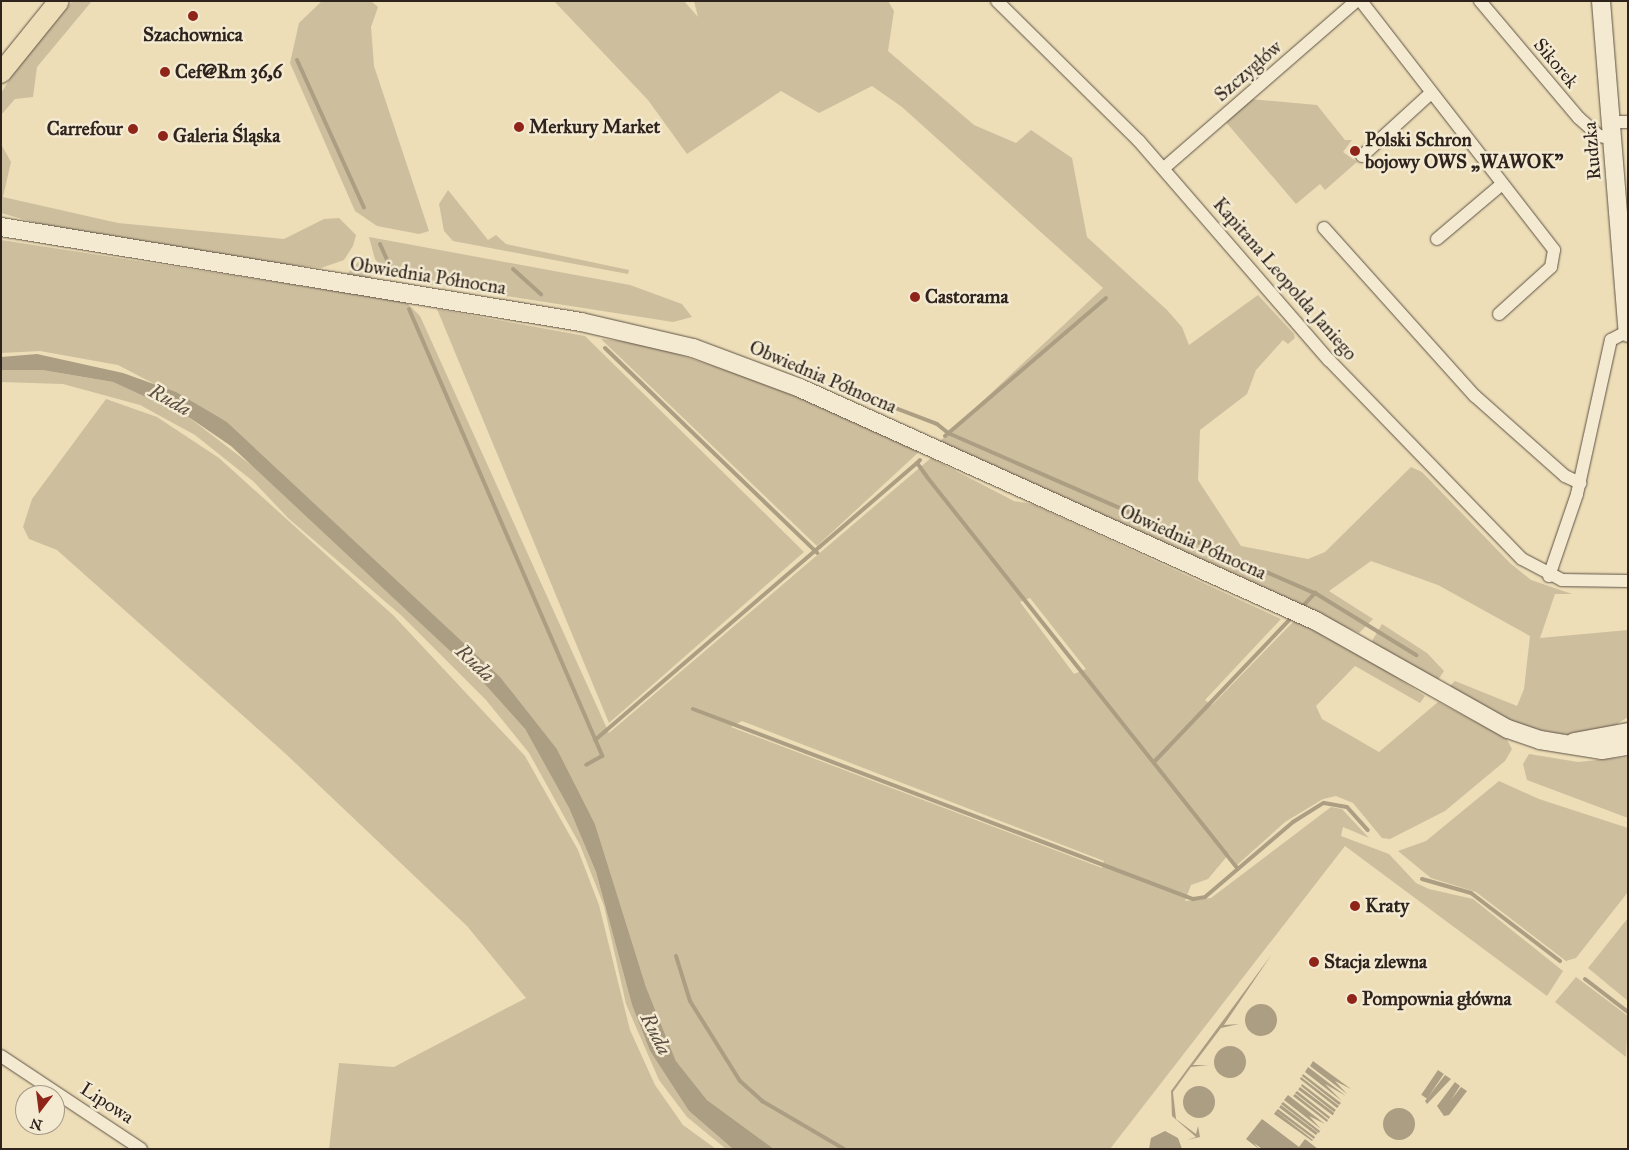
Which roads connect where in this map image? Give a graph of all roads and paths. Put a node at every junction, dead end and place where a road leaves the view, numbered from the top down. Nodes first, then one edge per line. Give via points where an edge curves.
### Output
1 (59, 1) edge
2 (997, 1) edge
3 (1356, 1) edge
4 (1360, 1) edge
5 (1480, 1) edge
6 (1601, 1) edge
7 (1, 73) edge
8 (1431, 93) junction
9 (1617, 127) edge
10 (1362, 156) dead end
11 (1164, 168) junction
12 (1502, 184) junction
13 (1622, 201) edge
14 (2, 227) edge
15 (1324, 228) dead end
16 (1437, 239) dead end
17 (1626, 298) edge
18 (1499, 314) dead end
19 (1628, 332) edge
20 (1580, 483) junction
21 (1548, 576) junction
22 (1628, 581) edge
23 (1628, 732) edge
24 (1565, 744) junction
25 (1628, 746) edge
26 (1, 1056) edge
27 (141, 1149) edge

1 - 7 main road
2 - 11 street, Kapitana Leopolda Janiego
3 - 11 street, Szczygłów
4 - 8 street
5 - 9 street, Sikorek via 1579,118 1599,136
6 - 9 main road, Rudzka
8 - 10 street
8 - 12 street
9 - 13 main road, Rudzka
11 - 21 street, Kapitana Leopolda Janiego via 1337,368 1515,553
12 - 16 street
12 - 18 street via 1552,247 1554,258 1551,267
13 - 17 main road, Rudzka
14 - 24 main road, Obwiednia Północna via 604,326 721,358 816,395 1316,621 1508,729
15 - 20 street via 1475,396 1565,476
17 - 19 main road, Rudzka
19 - 20 street via 1611,340
20 - 21 street
21 - 22 street, Kapitana Leopolda Janiego via 1573,582
23 - 24 main road, Obwiednia Północna
24 - 25 main road, Obwiednia Północna via 1602,750
26 - 27 street, Lipowa

